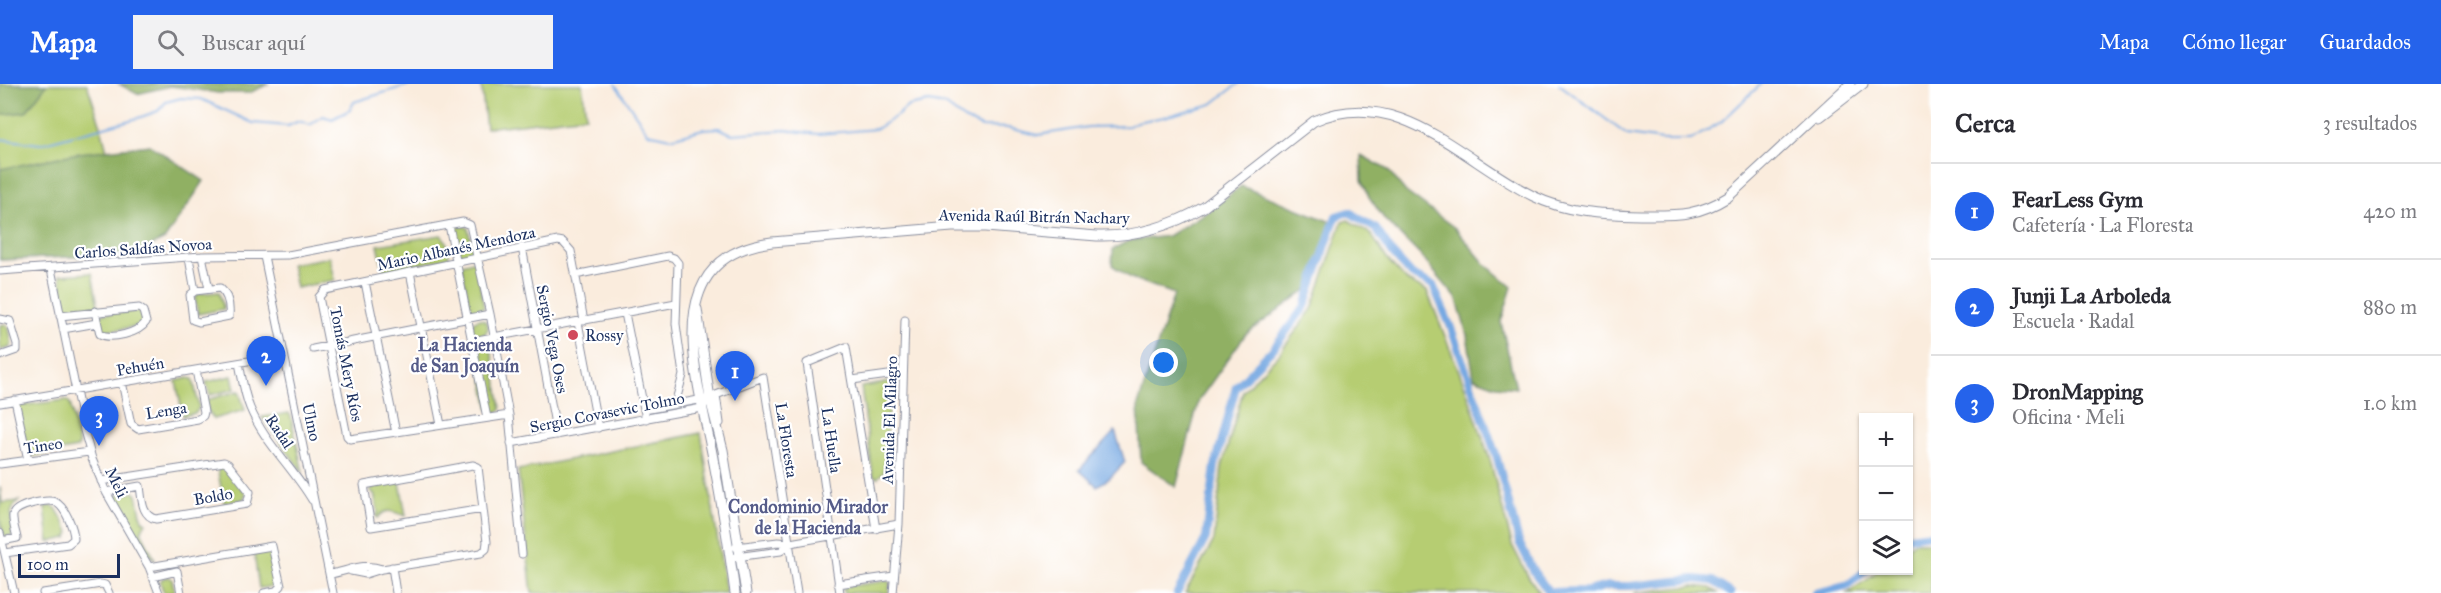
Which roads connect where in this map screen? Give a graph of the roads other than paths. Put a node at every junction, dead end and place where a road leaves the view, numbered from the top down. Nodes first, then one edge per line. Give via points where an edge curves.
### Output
1 (1850, 84) edge
2 (1863, 84) edge
3 (1805, 126) junction
4 (448, 225) junction
5 (522, 247) junction
6 (202, 256) junction
7 (264, 256) junction
8 (478, 257) junction
9 (189, 258) junction
10 (456, 262) junction
11 (51, 269) junction
12 (0, 271) edge
13 (410, 272) junction
14 (575, 275) junction
15 (365, 282) junction
16 (208, 289) junction
17 (195, 291) junction
18 (321, 294) joint
19 (676, 303) junction
20 (94, 311) junction
21 (625, 313) junction
22 (490, 314) junction
23 (60, 316) junction
24 (0, 319) edge
25 (467, 319) junction
26 (905, 320) dead end
27 (581, 321) junction
28 (97, 323) junction
29 (421, 328) junction
30 (63, 329) junction
31 (537, 330) junction
32 (376, 337) junction
33 (495, 338) junction
34 (472, 341) junction
35 (329, 346) junction
36 (313, 349) dead end
37 (284, 355) junction
38 (0, 356) edge
39 (239, 363) junction
40 (196, 370) junction
41 (903, 373) junction
42 (852, 380) junction
43 (122, 382) junction
44 (76, 390) junction
45 (15, 400) junction
46 (707, 400) junction
47 (0, 403) edge
48 (675, 404) junction
49 (644, 410) junction
50 (508, 415) junction
51 (487, 418) junction
52 (645, 419) junction
53 (441, 425) junction
54 (598, 428) junction
55 (396, 433) junction
56 (557, 435) junction
57 (350, 439) joint
58 (511, 443) junction
59 (89, 452) junction
60 (28, 460) junction
61 (0, 464) edge
62 (138, 475) junction
63 (101, 481) junction
64 (140, 486) junction
65 (106, 492) junction
66 (316, 508) junction
67 (483, 509) junction
68 (899, 524) junction
69 (876, 529) junction
70 (0, 533) edge
71 (831, 536) junction
72 (17, 538) junction
73 (2, 541) junction
74 (790, 543) junction
75 (20, 550) junction
76 (5, 553) junction
77 (522, 554) dead end
78 (737, 554) junction
79 (175, 562) junction
80 (149, 567) junction
81 (392, 567) junction
82 (177, 571) junction
83 (330, 574) junction
84 (894, 576) junction
85 (152, 578) junction
86 (838, 584) junction
87 (14, 593) edge
88 (43, 593) edge
89 (109, 593) edge
90 (159, 593) edge
91 (181, 593) edge
92 (264, 593) edge
93 (333, 593) edge
94 (396, 593) edge
95 (735, 593) edge
96 (746, 593) edge
97 (797, 593) edge
98 (840, 593) edge
99 (893, 593) edge

1 - 3 main road, Avenida Raúl Bitrán Nachary
2 - 3 main road, Avenida Raúl Bitrán Nachary
3 - 46 main road, Avenida Raúl Bitrán Nachary via 1733,193 1704,211 1666,215 1569,210 1531,195 1463,148 1408,117 1384,107 1362,105 1328,113 1204,207 1148,232 1097,236 952,227 765,243 741,249 720,262 705,279 696,301
4 - 7 street, Carlos Saldías Novoa via 288,255
4 - 8 street via 470,225
4 - 10 street
5 - 8 street, Mario Albanés Mendoza
5 - 14 street, Mario Albanés Mendoza via 563,242 570,250
5 - 31 street, Sergio Vega Oses
6 - 7 street, Carlos Saldías Novoa
6 - 9 street, Carlos Saldías Novoa
6 - 16 street
7 - 37 street, Ulmo
8 - 10 street, Mario Albanés Mendoza
8 - 22 street
9 - 11 street, Carlos Saldías Novoa
9 - 17 street
10 - 13 street, Mario Albanés Mendoza
10 - 25 street
11 - 12 street, Carlos Saldías Novoa
11 - 23 street, Meli
13 - 15 street, Mario Albanés Mendoza
13 - 29 street
14 - 19 street via 668,256 678,263
14 - 27 street, Mario Albanés Mendoza
15 - 18 street, Mario Albanés Mendoza
15 - 32 street
16 - 17 street
16 - 17 street via 220,288 225,292 229,316 193,320 189,303
18 - 35 street, Tomás Mery Ríos
19 - 21 street
19 - 48 street via 683,375
20 - 23 street
20 - 28 street
20 - 28 street via 139,308 146,322 132,332 106,337 100,334
21 - 27 street
21 - 49 street
22 - 25 street
22 - 33 street
23 - 30 street, Meli
24 - 38 street via 10,321 18,344 17,350
25 - 29 street
25 - 34 street
26 - 41 street, Avenida El Milagro
27 - 31 street
27 - 54 street, Mario Albanés Mendoza
28 - 30 street
29 - 32 street
29 - 53 street
30 - 44 street, Meli
31 - 33 street
31 - 56 street, Sergio Vega Oses
32 - 35 street
32 - 55 street
33 - 34 street
33 - 50 street
34 - 51 street
35 - 36 street
35 - 57 street, Tomás Mery Ríos
37 - 39 street, Pehuén
37 - 66 street, Ulmo
39 - 40 street, Pehuén
39 - 66 street, Radal via 252,413 262,432 302,483
40 - 43 street, Pehuén
40 - 43 street, Lenga via 203,416 138,429 131,424
41 - 42 street
41 - 68 street, Avenida El Milagro
42 - 69 street
42 - 71 street, La Huella via 846,347 807,363
43 - 44 street, Pehuén
44 - 45 street, Pehuén
44 - 59 street, Meli
45 - 47 street, Pehuén
45 - 60 street
46 - 48 street, Sergio Covasevic Tolmo
46 - 52 street, Sergio Covasevic Tolmo
46 - 74 street, La Floresta via 763,377
46 - 78 main road, Avenida Raúl Bitrán Nachary via 723,450
46 - 78 main road, Avenida Raúl Bitrán Nachary via 729,548
48 - 49 street, Sergio Covasevic Tolmo
49 - 52 street
50 - 51 street, Sergio Covasevic Tolmo
50 - 58 street
51 - 53 street, Sergio Covasevic Tolmo
52 - 54 street, Sergio Covasevic Tolmo
53 - 55 street, Sergio Covasevic Tolmo
54 - 56 street, Sergio Covasevic Tolmo
55 - 57 street, Sergio Covasevic Tolmo
56 - 58 street, Sergio Covasevic Tolmo
58 - 77 street
59 - 60 street, Tineo
59 - 63 street, Meli
60 - 61 street, Tineo
62 - 63 street, Boldo
62 - 64 street, Boldo
62 - 64 street, Boldo via 224,462 250,492 250,498 247,504 156,519 145,513
63 - 65 street, Meli
64 - 65 street
65 - 80 street, Meli
66 - 83 street, Ulmo
67 - 67 street via 478,467 473,465 364,485 371,527
67 - 81 street via 487,542 481,553
68 - 69 street
68 - 84 street, Avenida El Milagro
69 - 71 street
70 - 73 street
71 - 74 street
71 - 86 street, La Huella
72 - 73 street
72 - 75 street
72 - 75 street via 13,516 16,510 22,505 51,501 61,507 74,531 74,539 68,544
73 - 76 street
74 - 78 street via 781,551
74 - 97 street, La Floresta
75 - 76 street
76 - 87 street
78 - 95 main road, Avenida Raúl Bitrán Nachary
78 - 96 main road, Avenida Raúl Bitrán Nachary
79 - 80 street
79 - 82 street
79 - 92 street via 272,546 281,586
80 - 85 street, Meli
81 - 83 street via 363,565
81 - 94 street
82 - 85 street
82 - 91 street
83 - 93 street, Ulmo
84 - 86 street
84 - 99 street, Avenida El Milagro
85 - 90 street, Meli
86 - 98 street, La Huella
88 - 89 street via 101,584

